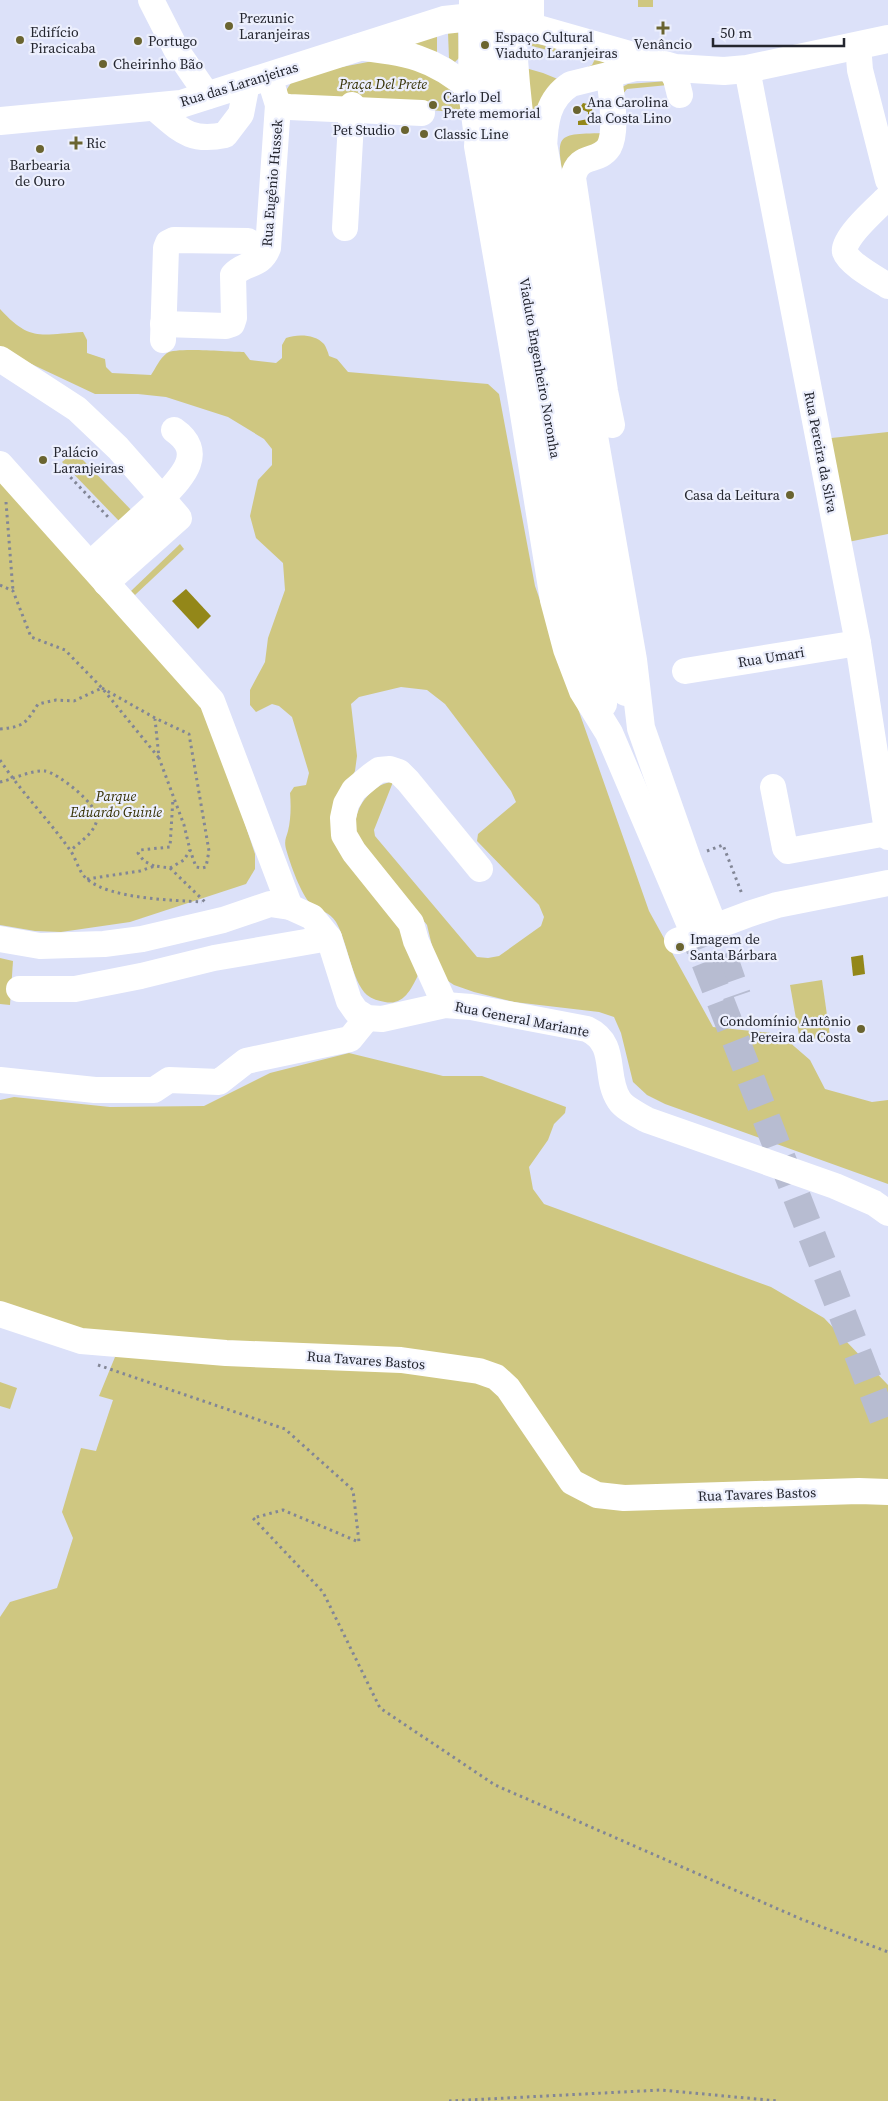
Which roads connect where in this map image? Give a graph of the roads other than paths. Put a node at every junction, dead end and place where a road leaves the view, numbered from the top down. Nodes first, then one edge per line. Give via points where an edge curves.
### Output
1 (151, 0) edge
2 (512, 0) edge
3 (531, 0) edge
4 (482, 14) edge
5 (531, 27) junction
6 (888, 39) edge
7 (858, 45) junction
8 (356, 47) junction
9 (673, 68) junction
10 (747, 69) junction
11 (609, 76) junction
12 (258, 79) junction
13 (470, 90) junction
14 (680, 95) dead end
15 (208, 96) junction
16 (278, 105) junction
17 (153, 107) junction
18 (352, 107) junction
19 (422, 113) dead end
20 (0, 121) edge
21 (478, 146) junction
22 (544, 149) junction
23 (888, 180) edge
24 (888, 197) edge
25 (345, 228) dead end
26 (248, 241) dead end
27 (888, 286) edge
28 (0, 359) edge
29 (612, 425) dead end
30 (174, 430) dead end
31 (0, 464) edge
32 (162, 498) junction
33 (584, 562) junction
34 (98, 574) junction
35 (858, 642) junction
36 (685, 671) dead end
37 (641, 728) junction
38 (609, 733) junction
39 (773, 787) dead end
40 (888, 835) edge
41 (480, 869) dead end
42 (888, 882) edge
43 (280, 906) junction
44 (692, 926) junction
45 (329, 938) junction
46 (0, 939) edge
47 (19, 989) dead end
48 (445, 1005) junction
49 (367, 1018) junction
50 (0, 1080) edge
51 (888, 1213) edge
52 (0, 1314) edge
53 (888, 1492) edge

1 - 15 street via 177,51
2 - 33 main road, Viaduto Engenheiro Noronha via 517,110
3 - 5 street
4 - 5 main road, Rua das Laranjeiras
4 - 8 main road, Rua das Laranjeiras via 444,20
4 - 13 street
4 - 33 main road, Viaduto Engenheiro Noronha
5 - 9 main road, Rua das Laranjeiras via 589,50
6 - 7 main road, Rua das Laranjeiras
7 - 10 main road, Rua das Laranjeiras
7 - 23 street via 860,70
8 - 12 main road, Rua das Laranjeiras
8 - 13 street, Rua das Laranjeiras via 396,52 438,66
9 - 10 main road, Rua das Laranjeiras
9 - 11 street via 636,68
9 - 14 street
10 - 35 street, Rua Pereira da Silva
11 - 22 street via 571,84 559,94 546,118
11 - 29 street via 611,140 600,155 582,160 573,178 604,391
12 - 15 main road, Rua das Laranjeiras
12 - 16 street, Rua Eugênio Hussek
12 - 17 street via 241,114 225,135 209,139 192,136 173,125
13 - 21 street
15 - 17 main road, Rua das Laranjeiras via 181,104
16 - 18 street
16 - 26 street, Rua Eugênio Hussek via 268,248 260,261 233,275 232,324 163,332 168,243 174,240
17 - 20 main road, Rua das Laranjeiras
18 - 19 street
18 - 25 street
21 - 22 street
21 - 38 main road via 554,600 583,691
22 - 37 main road via 633,660
24 - 27 street via 848,238 845,248 845,253 854,262
28 - 32 street via 77,409 118,448
30 - 32 street via 186,443 190,461 185,472
31 - 34 street
32 - 34 street via 124,534
32 - 34 street via 179,518
33 - 37 main road, Viaduto Engenheiro Noronha via 612,655
33 - 38 main road, Viaduto Engenheiro Noronha
34 - 43 street via 212,701
35 - 36 street, Rua Umari
35 - 40 street, Rua Pereira da Silva
37 - 44 main road via 687,859
38 - 44 main road
39 - 40 street via 788,851
41 - 48 street via 398,772 379,770 354,790 346,804 344,835 411,923
42 - 44 street
43 - 45 street via 312,917
43 - 46 street via 142,939 104,944 40,946
45 - 47 street via 214,958 75,989
45 - 49 street via 348,1001
48 - 49 street, Rua General Mariante via 382,1019
48 - 51 street, Rua General Mariante via 587,1029 606,1046 620,1102 646,1120 835,1186 874,1203
49 - 50 street via 350,1039 246,1061 219,1082 169,1080 154,1090 95,1090
52 - 53 street, Rua Tavares Bastos via 81,1341 226,1353 401,1360 479,1371 496,1377 508,1388 572,1482 597,1495 624,1498

